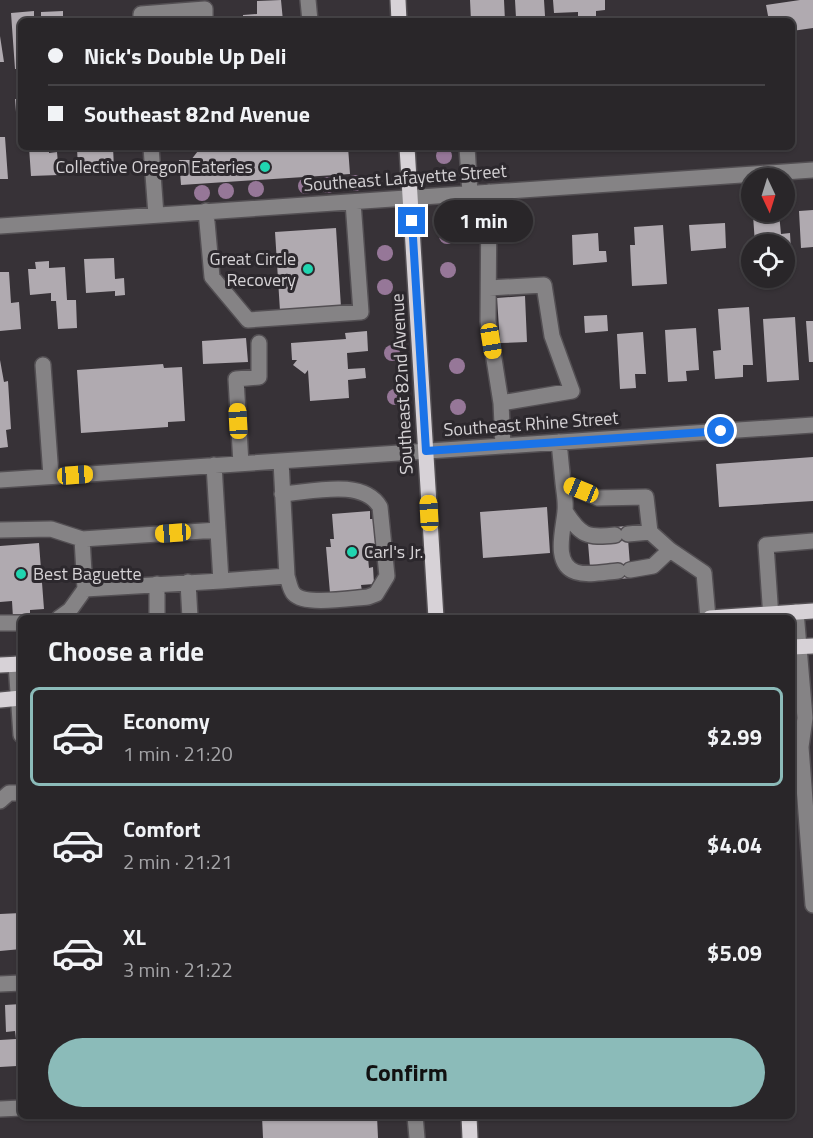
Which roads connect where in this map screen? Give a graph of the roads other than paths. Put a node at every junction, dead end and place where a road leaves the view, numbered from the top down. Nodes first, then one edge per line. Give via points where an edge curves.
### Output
1 (308, 0) edge
2 (398, 0) edge
3 (205, 10) edge
4 (141, 18) edge
5 (310, 18) edge
6 (399, 18) edge
7 (151, 150) edge
8 (407, 150) edge
9 (467, 150) edge
10 (813, 170) edge
11 (489, 192) junction
12 (470, 193) junction
13 (410, 198) junction
14 (353, 201) junction
15 (206, 211) junction
16 (156, 215) junction
17 (0, 226) edge
18 (489, 288) junction
19 (259, 343) dead end
20 (43, 365) dead end
21 (501, 403) junction
22 (813, 425) edge
23 (559, 442) junction
24 (503, 446) junction
25 (426, 451) junction
26 (281, 461) junction
27 (241, 464) junction
28 (214, 465) junction
29 (51, 477) junction
30 (0, 480) edge
31 (563, 483) junction
32 (282, 494) junction
33 (565, 511) junction
34 (0, 530) edge
35 (218, 530) junction
36 (650, 532) junction
37 (82, 539) junction
38 (813, 540) edge
39 (670, 550) junction
40 (287, 576) junction
41 (221, 581) junction
42 (189, 582) junction
43 (157, 584) junction
44 (85, 589) junction
45 (813, 611) edge
46 (796, 612) junction
47 (63, 615) edge
48 (157, 615) edge
49 (190, 615) edge
50 (436, 615) edge
51 (709, 615) edge
52 (771, 615) edge
53 (777, 615) edge
54 (0, 623) edge
55 (18, 623) edge
56 (801, 646) edge
57 (12, 664) edge
58 (18, 690) edge
59 (18, 698) edge
60 (0, 700) edge
61 (18, 793) edge
62 (0, 801) edge
63 (813, 904) edge
64 (18, 983) edge
65 (0, 984) edge
66 (18, 1108) edge
67 (0, 1109) edge
68 (416, 1119) edge
69 (469, 1119) edge
70 (417, 1138) edge
71 (470, 1138) edge

1 - 5 street
2 - 6 main road
3 - 4 street via 141,14
7 - 16 street
8 - 13 main road, Southeast 82nd Avenue
9 - 12 street
10 - 11 street, Southeast Lafayette Street
11 - 12 street, Southeast Lafayette Street
11 - 18 street
12 - 13 street, Southeast Lafayette Street
13 - 14 street, Southeast Lafayette Street
13 - 25 main road, Southeast 82nd Avenue
14 - 15 street, Southeast Lafayette Street
14 - 15 street via 361,312 248,320 212,277
15 - 16 street, Southeast Lafayette Street
16 - 17 street, Southeast Lafayette Street
18 - 21 street via 488,321
18 - 21 street via 544,285 552,336 572,391
19 - 27 street via 259,377 236,379
20 - 29 street
21 - 24 street
22 - 23 street, Southeast Rhine Street
23 - 24 street, Southeast Rhine Street
23 - 31 street
24 - 25 street, Southeast Rhine Street
25 - 26 street, Southeast Rhine Street
25 - 50 main road, Southeast 82nd Avenue
26 - 27 street, Southeast Rhine Street
26 - 32 street
27 - 28 street, Southeast Rhine Street
28 - 29 street, Southeast Rhine Street
28 - 35 street
29 - 30 street, Southeast Rhine Street
31 - 33 street
31 - 36 street via 598,498 646,497
32 - 40 street
32 - 40 street via 347,490 365,492 375,498 380,507 387,576 376,594 368,597 316,600 292,593
33 - 36 street via 576,528 591,537
33 - 39 street via 561,531 563,558 576,572 653,566
34 - 37 street via 51,529
35 - 37 street
35 - 41 street
36 - 39 street
37 - 44 street
38 - 52 street via 766,545
39 - 51 street via 704,573
40 - 41 street
41 - 42 street
42 - 43 street
42 - 49 street
43 - 44 street
43 - 48 street
44 - 47 street
45 - 46 main road
46 - 53 main road
46 - 56 street
54 - 55 street
56 - 63 street via 805,718 801,747
57 - 58 street
59 - 60 main road
61 - 62 street via 9,793
64 - 65 street
66 - 67 street
68 - 70 street
69 - 71 main road

